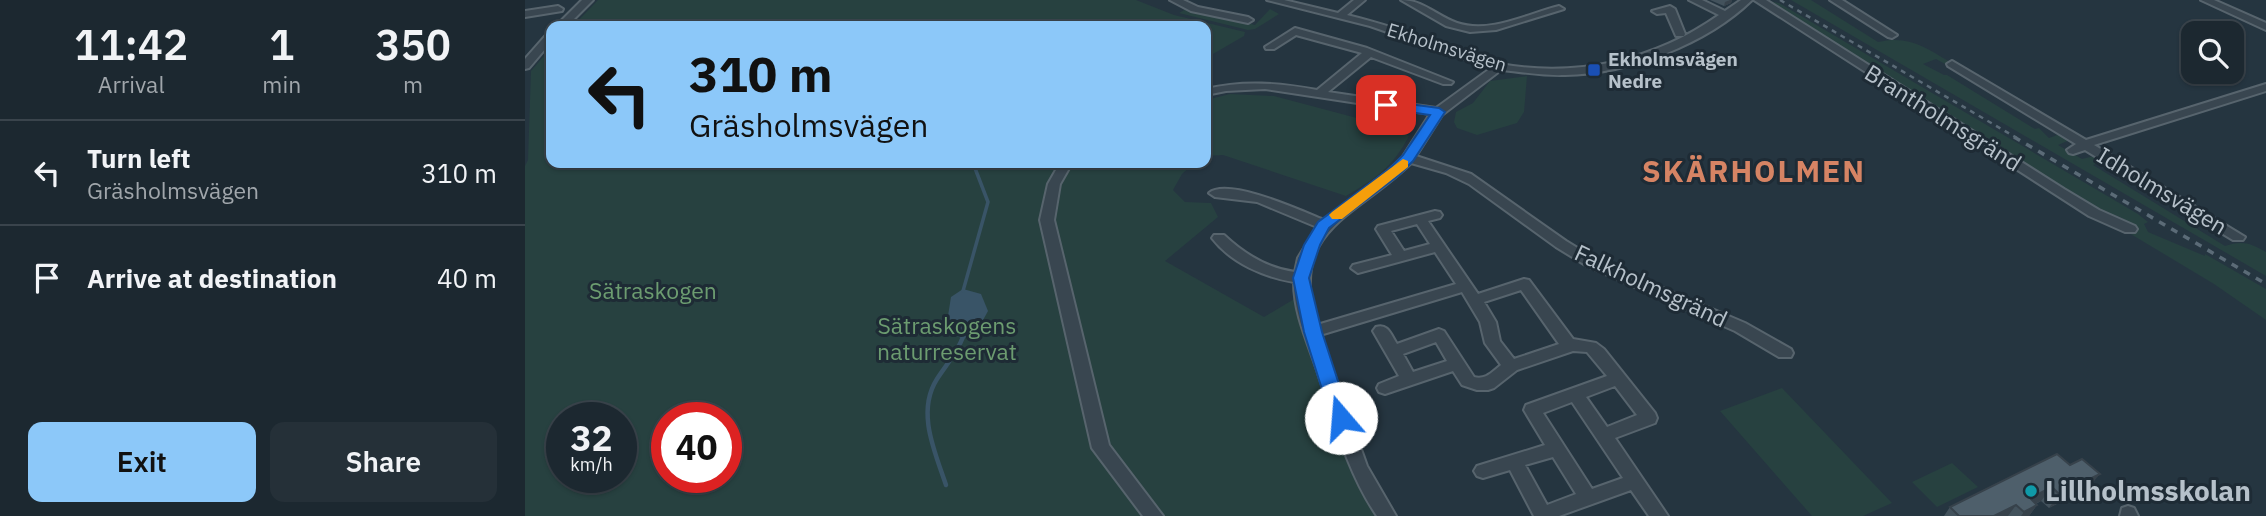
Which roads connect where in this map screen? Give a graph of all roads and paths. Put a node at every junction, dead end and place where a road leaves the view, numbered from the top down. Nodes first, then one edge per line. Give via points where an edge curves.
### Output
1 (537, 0) edge
2 (588, 0) edge
3 (1175, 0) edge
4 (1272, 0) edge
5 (1360, 0) edge
6 (1406, 0) edge
7 (1694, 0) edge
8 (1747, 0) edge
9 (1759, 0) edge
10 (1835, 0) edge
11 (2206, 0) edge
12 (2215, 0) edge
13 (1561, 3) edge
14 (558, 9) dead end
15 (1657, 11) dead end
16 (527, 14) edge
17 (1341, 15) junction
18 (1727, 15) junction
19 (1248, 20) dead end
20 (566, 21) edge
21 (2266, 24) edge
22 (1680, 34) dead end
23 (1892, 35) dead end
24 (546, 42) edge
25 (1270, 47) dead end
26 (1368, 54) junction
27 (1952, 64) dead end
28 (525, 66) edge
29 (1498, 66) junction
30 (1447, 82) dead end
31 (2266, 87) edge
32 (1211, 91) edge
33 (1321, 94) junction
34 (1439, 112) junction
35 (2086, 145) junction
36 (2073, 150) dead end
37 (1408, 158) junction
38 (1063, 168) edge
39 (1215, 192) dead end
40 (1435, 215) dead end
41 (1420, 219) junction
42 (1324, 225) junction
43 (2130, 229) dead end
44 (2238, 237) dead end
45 (1219, 238) dead end
46 (1438, 246) junction
47 (1401, 257) junction
48 (1358, 268) dead end
49 (1301, 278) junction
50 (1465, 286) junction
51 (1475, 300) junction
52 (1381, 331) dead end
53 (1313, 332) junction
54 (1569, 346) junction
55 (1394, 351) junction
56 (1785, 353) dead end
57 (1457, 364) junction
58 (1511, 366) junction
59 (1409, 379) junction
60 (1618, 380) junction
61 (1385, 388) dead end
62 (1575, 394) junction
63 (1603, 435) junction
64 (1556, 449) junction
65 (1514, 462) junction
66 (1483, 471) dead end
67 (1633, 482) junction
68 (1588, 498) junction
69 (1544, 515) edge
70 (1154, 516) edge
71 (1387, 516) edge
72 (1658, 516) edge

1 - 16 street
2 - 20 street
3 - 19 street
4 - 17 street, Ekholmsvägen
5 - 17 street
6 - 13 street, Ekholmsvägen via 1456,26 1476,29 1513,24
7 - 18 street
8 - 18 street, Ekholmsvägen
9 - 43 street, Brantholmsgränd via 2059,192
10 - 23 street
11 - 21 street
12 - 21 street
14 - 16 street
15 - 22 street via 1670,9
17 - 29 street, Ekholmsvägen
18 - 29 street, Ekholmsvägen via 1686,41 1618,66 1565,72
24 - 28 street
25 - 26 street via 1295,31
26 - 30 street
26 - 33 street
27 - 35 street, Idholmsvägen
29 - 34 street
31 - 35 street, Idholmsvägen
32 - 33 street via 1275,85
33 - 34 street
34 - 37 street
35 - 36 street, Idholmsvägen
35 - 44 street, Idholmsvägen
37 - 42 street
37 - 56 street, Falkholmsgränd via 1473,181 1591,262 1760,336
38 - 70 street via 1054,184 1047,220 1101,448
39 - 42 street via 1259,198
40 - 41 street
41 - 46 street
41 - 47 street via 1383,229
42 - 49 street
45 - 49 street via 1230,250 1269,271
46 - 47 street
46 - 50 street
47 - 48 street
49 - 53 street
50 - 51 street
50 - 53 street
51 - 54 street via 1524,284
51 - 58 street via 1493,343
52 - 55 street
53 - 71 street via 1355,461
54 - 58 street
54 - 60 street via 1591,347
55 - 57 street via 1439,335
55 - 59 street
57 - 58 street via 1468,381 1477,384 1488,384
57 - 59 street
59 - 61 street
60 - 62 street
60 - 63 street via 1649,418
62 - 63 street
62 - 64 street via 1531,410
63 - 67 street
64 - 65 street
64 - 68 street
65 - 66 street
65 - 69 street
67 - 68 street
67 - 72 street
68 - 69 street

